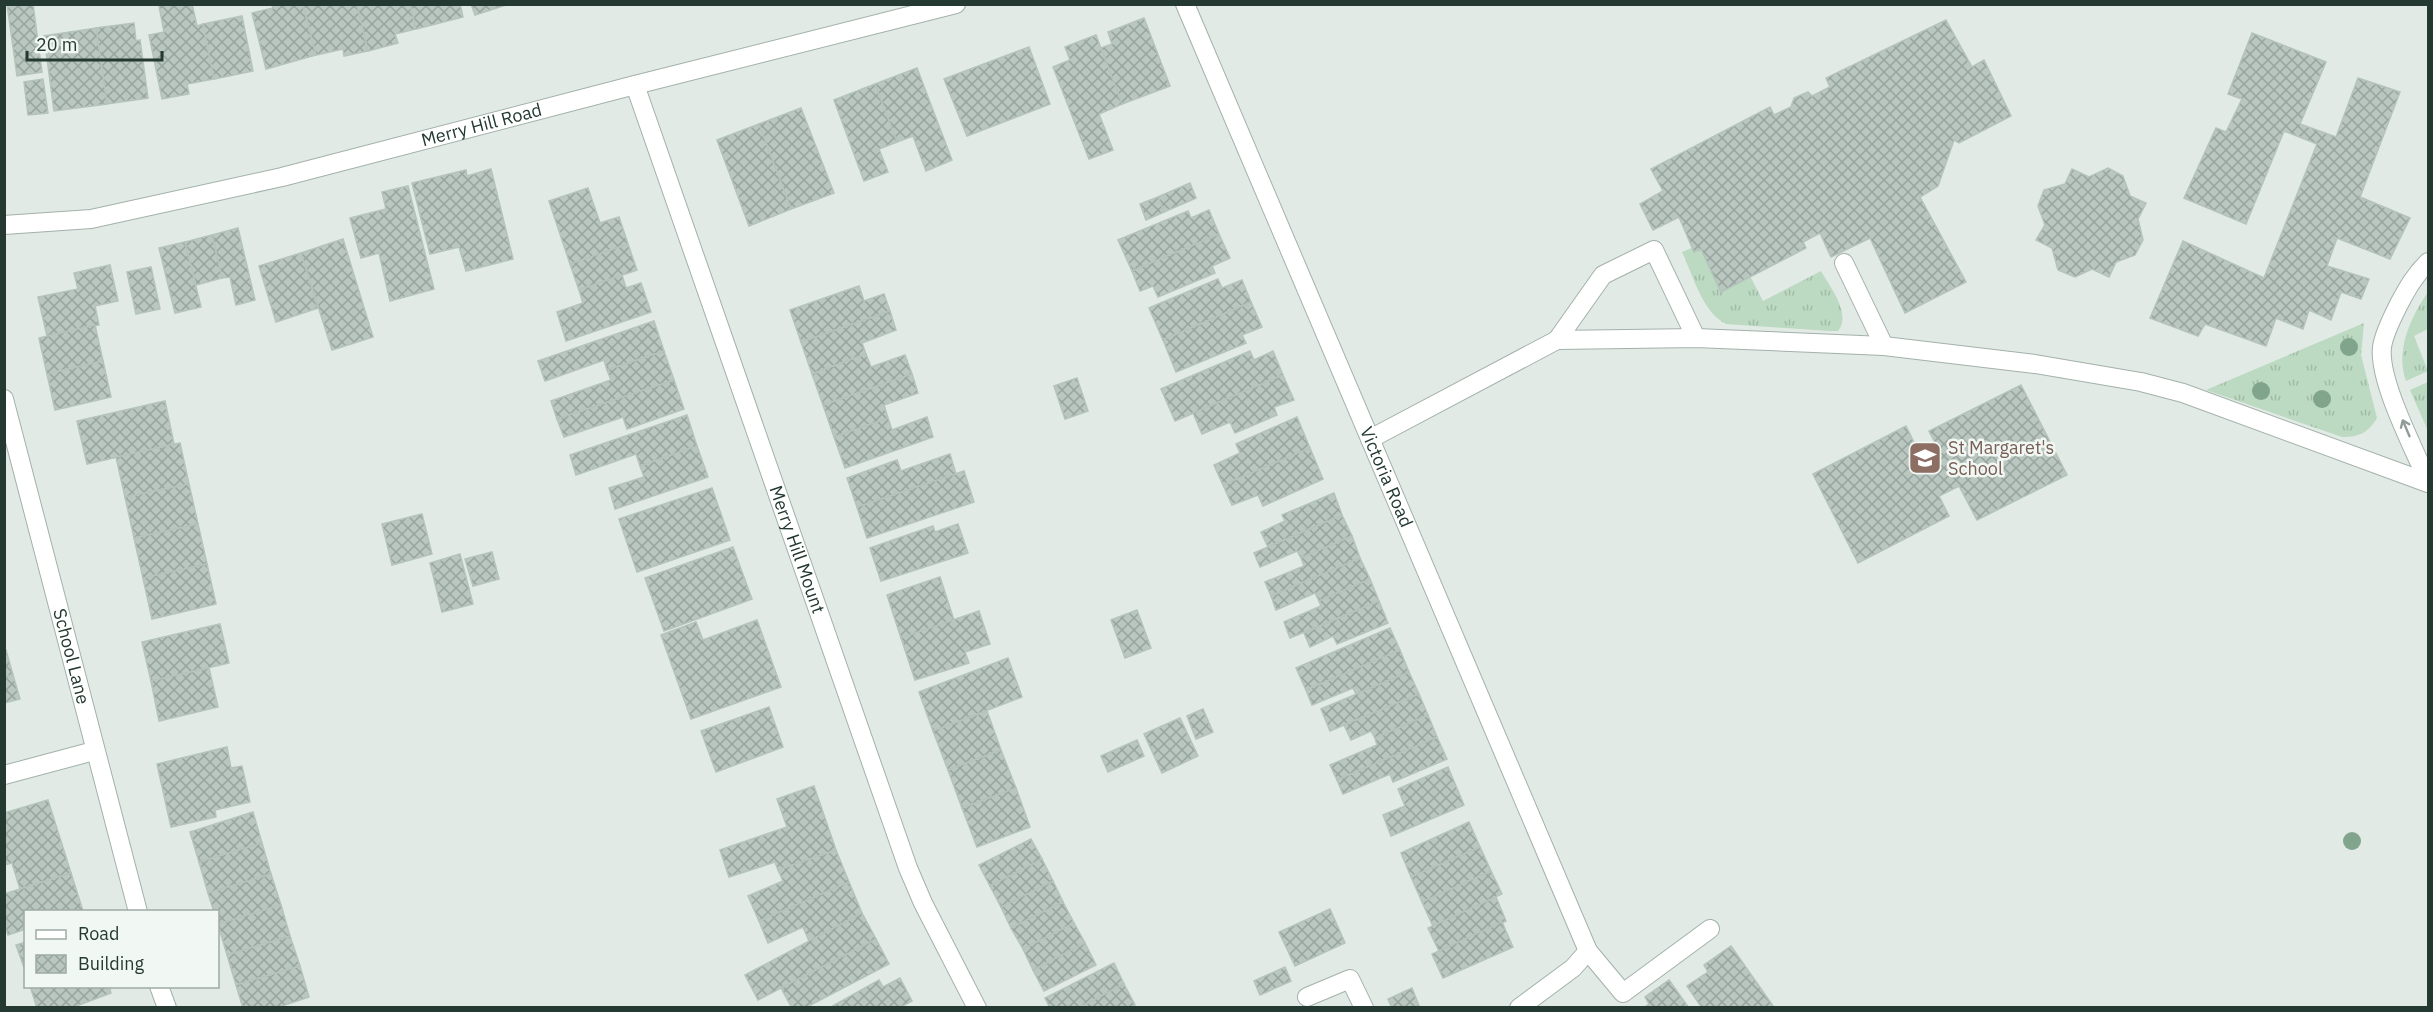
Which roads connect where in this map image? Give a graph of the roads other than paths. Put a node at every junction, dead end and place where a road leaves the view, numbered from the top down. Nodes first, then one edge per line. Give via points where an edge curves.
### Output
1 (956, 4) edge
2 (1185, 4) edge
3 (635, 85) junction
4 (4, 225) edge
5 (2428, 262) edge
6 (1844, 263) dead end
7 (1696, 338) junction
8 (1557, 340) junction
9 (1884, 346) junction
10 (4, 399) edge
11 (1370, 439) junction
12 (2428, 482) edge
13 (94, 751) junction
14 (4, 775) edge
15 (137, 910) edge
16 (1710, 928) dead end
17 (1588, 951) junction
18 (159, 988) edge
19 (1307, 997) dead end
20 (167, 1008) edge
21 (977, 1008) edge
22 (1364, 1008) edge
23 (1519, 1008) edge

1 - 3 street, Merry Hill Road
2 - 11 street, Victoria Road
3 - 4 street, Merry Hill Road via 282,177 92,219
3 - 21 street, Merry Hill Mount via 908,868
12 -> 5 street via 2395,403 2382,347 2396,310 2415,275
6 - 9 street
7 - 8 street
7 - 8 street via 1654,250 1603,275
7 - 9 street
8 - 11 street
9 - 12 street via 2016,361 2141,382 2183,393
10 - 13 street, School Lane
11 - 17 street, Victoria Road
13 - 14 street
13 - 15 street, School Lane
16 - 17 street, Victoria Road via 1623,993
17 - 23 street via 1573,968
18 - 20 street
19 - 22 street via 1350,979

